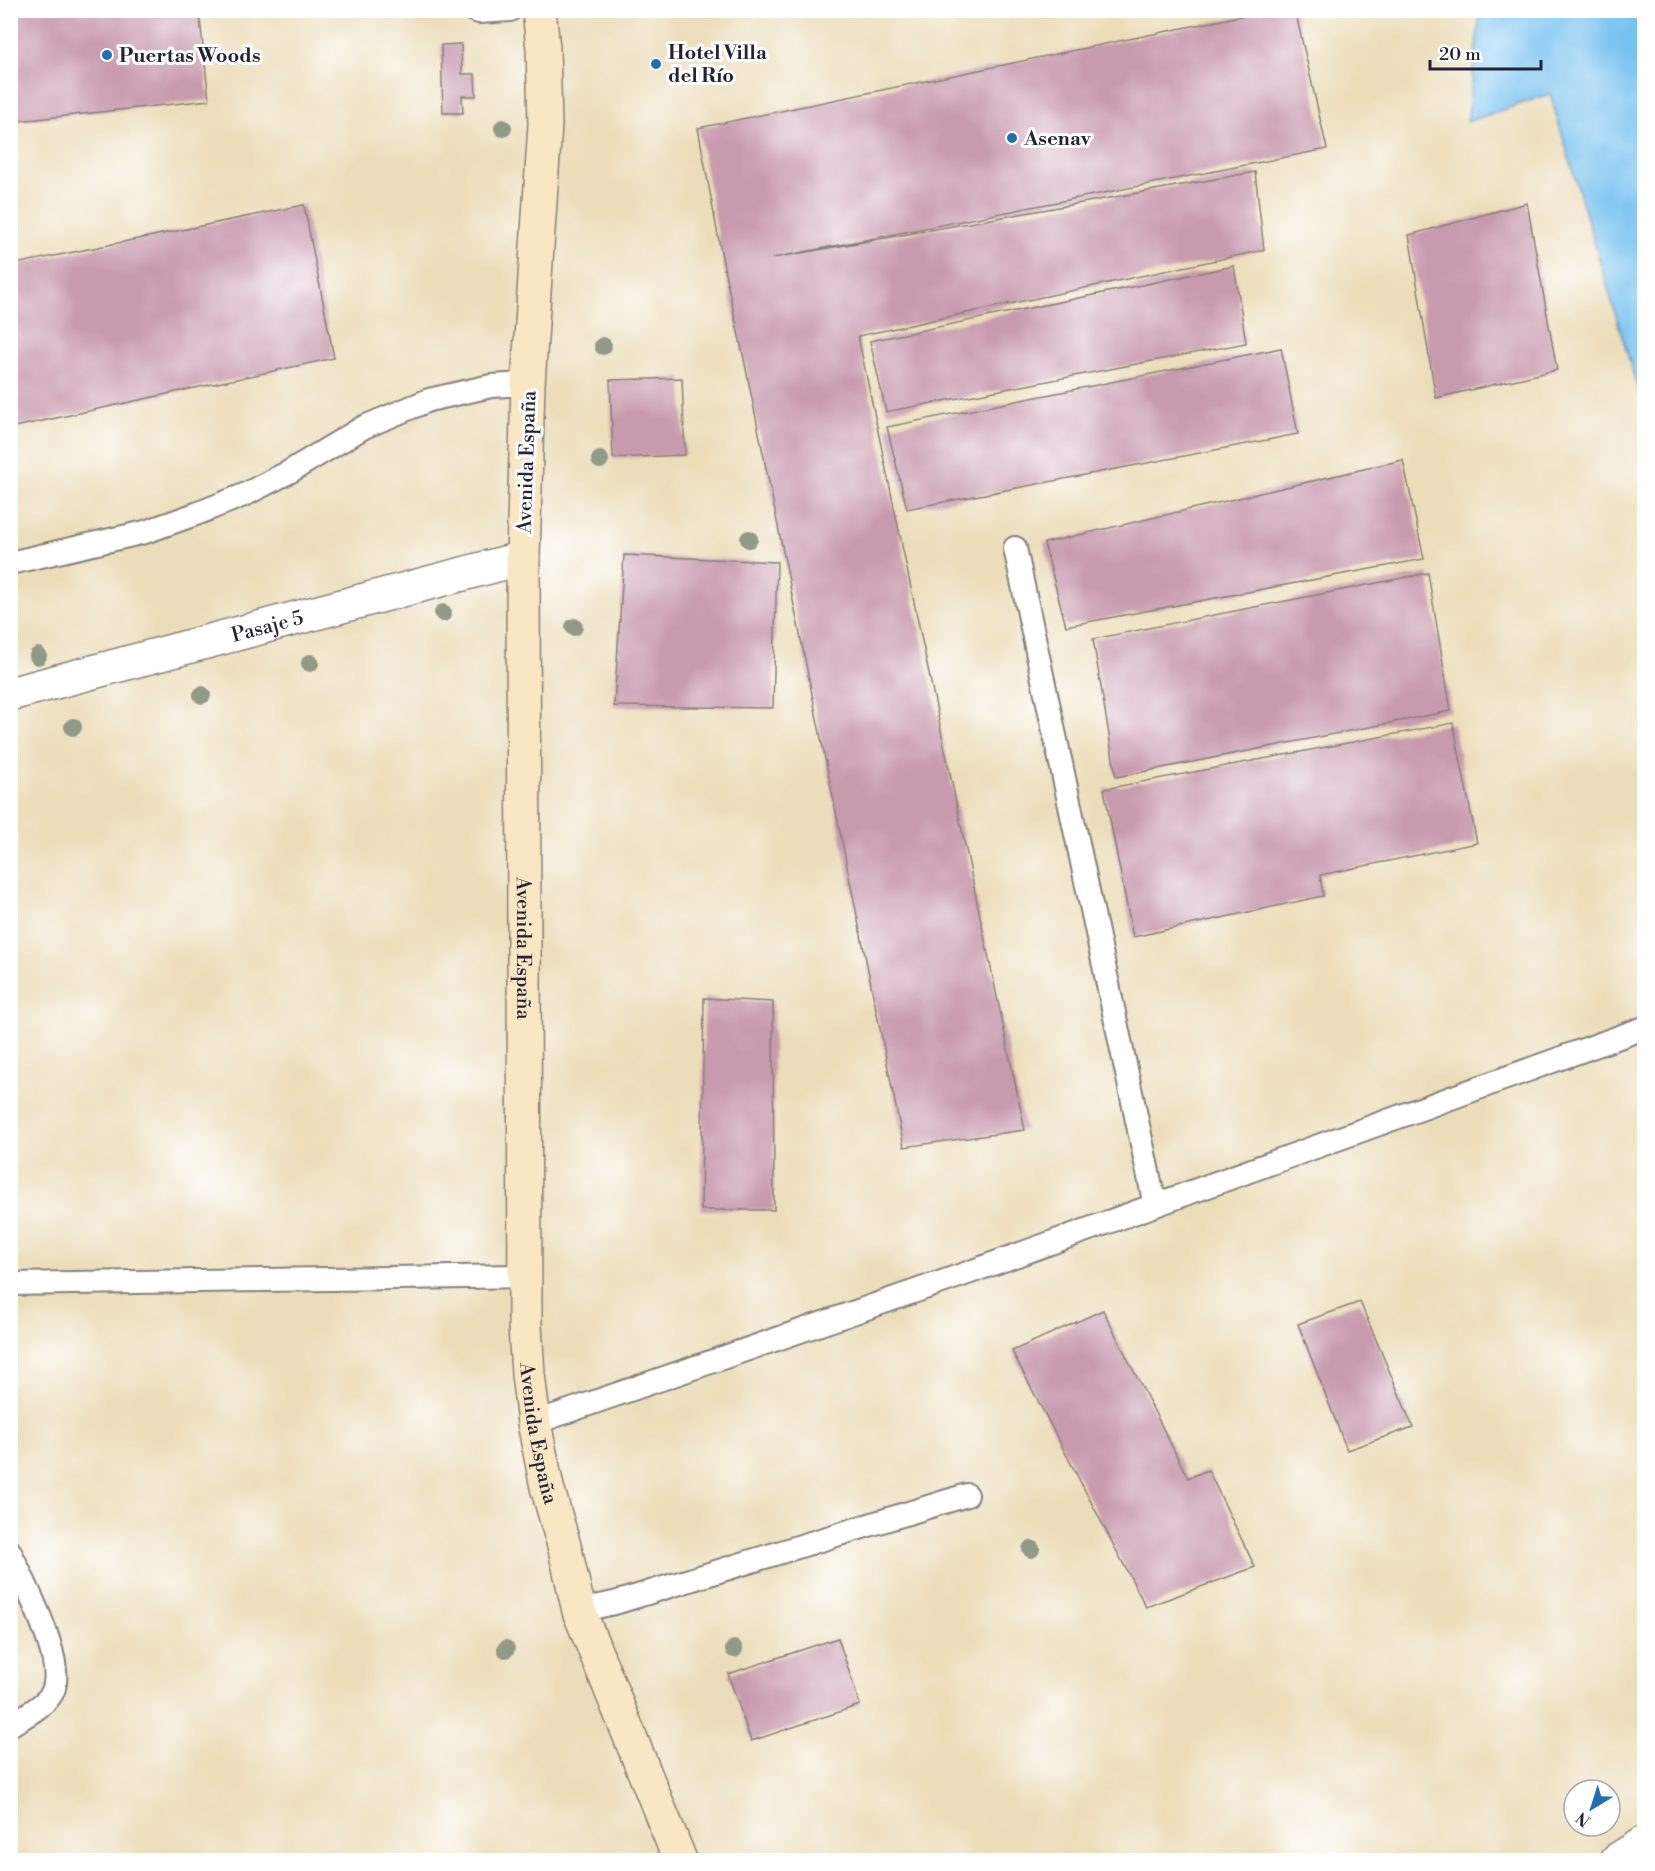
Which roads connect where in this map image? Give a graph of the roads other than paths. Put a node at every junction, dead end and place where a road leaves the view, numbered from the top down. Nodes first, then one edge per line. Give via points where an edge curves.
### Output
1 (473, 10) edge
2 (510, 10) edge
3 (539, 10) edge
4 (528, 384) junction
5 (1015, 548) dead end
6 (523, 558) junction
7 (10, 562) edge
8 (10, 694) edge
9 (1644, 1028) edge
10 (1155, 1205) junction
11 (525, 1276) junction
12 (10, 1284) edge
13 (534, 1423) junction
14 (967, 1495) dead end
15 (10, 1552) edge
16 (579, 1611) junction
17 (10, 1725) edge
18 (1644, 1843) edge
19 (680, 1860) edge
20 (1617, 1860) edge

1 - 2 lane
3 - 4 main road, Avenida España via 544,125
4 - 6 main road, Avenida España
4 - 7 lane via 491,386 429,400 364,428 243,495 196,514 145,532
5 - 10 lane
6 - 8 street, Pasaje 5
6 - 11 main road, Avenida España
9 - 10 lane
10 - 13 lane
11 - 12 lane
11 - 13 main road, Avenida España via 525,1326
13 - 16 main road, Avenida España
14 - 16 lane
15 - 17 lane via 56,1663 53,1691 35,1711
16 - 19 main road, Avenida España
18 - 20 street

